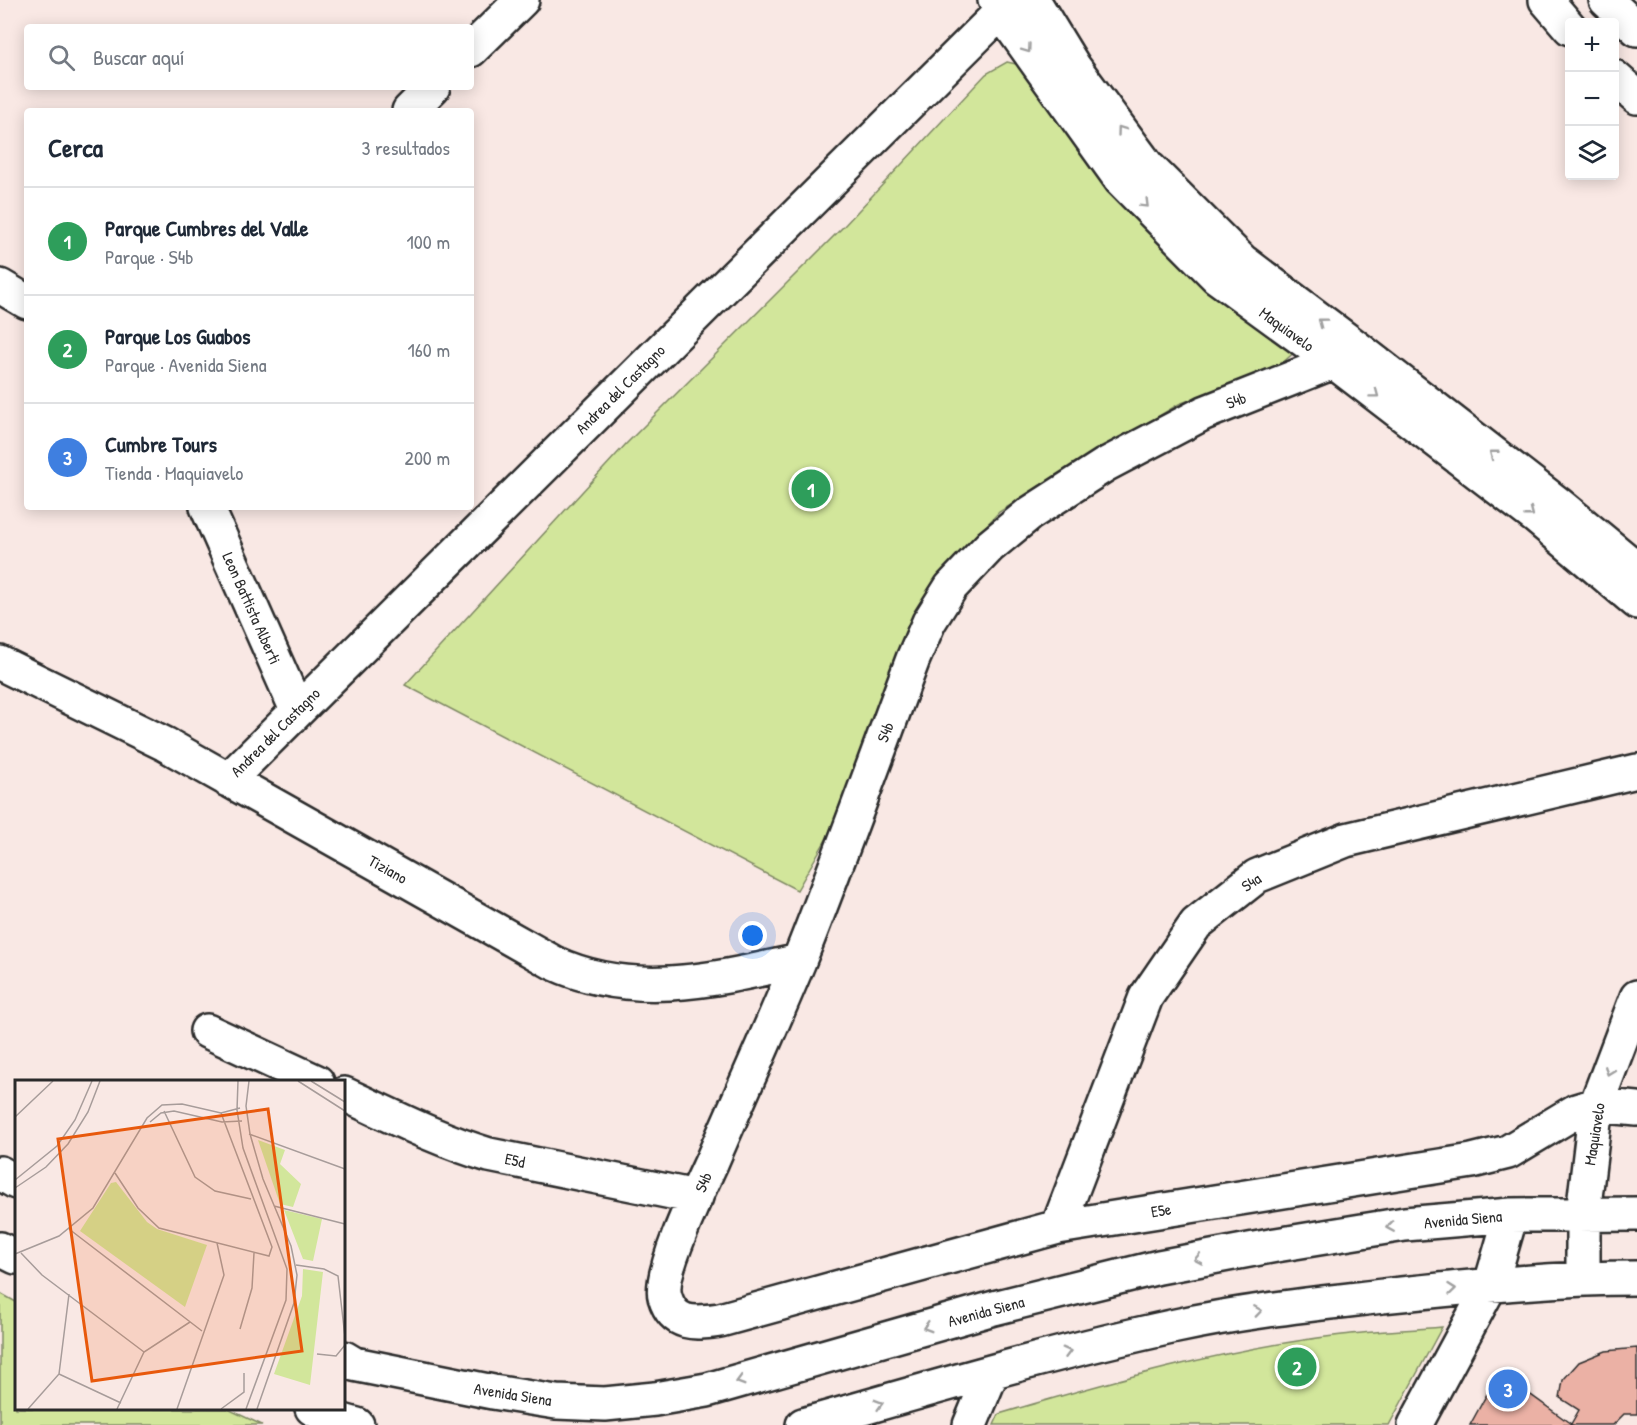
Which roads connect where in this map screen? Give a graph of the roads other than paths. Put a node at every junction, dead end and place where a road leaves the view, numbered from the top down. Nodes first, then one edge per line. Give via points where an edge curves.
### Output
1 (522, 0) edge
2 (1033, 0) edge
3 (1546, 0) edge
4 (1606, 0) edge
5 (1003, 4) edge
6 (1565, 23) edge
7 (1637, 29) edge
8 (474, 47) edge
9 (1619, 81) edge
10 (430, 90) edge
11 (1637, 97) edge
12 (412, 108) edge
13 (0, 286) edge
14 (24, 300) edge
15 (1347, 357) junction
16 (208, 510) edge
17 (1637, 569) edge
18 (1637, 602) edge
19 (0, 663) edge
20 (297, 710) junction
21 (1637, 771) edge
22 (228, 780) junction
23 (799, 961) junction
24 (1637, 997) edge
25 (207, 1031) dead end
26 (313, 1080) edge
27 (345, 1094) edge
28 (1596, 1105) junction
29 (1637, 1109) edge
30 (0, 1173) edge
31 (15, 1181) edge
32 (696, 1197) junction
33 (1583, 1214) junction
34 (1637, 1214) edge
35 (1511, 1215) junction
36 (1058, 1227) junction
37 (0, 1249) edge
38 (15, 1256) edge
39 (1583, 1278) junction
40 (1637, 1278) edge
41 (1491, 1284) junction
42 (682, 1321) joint
43 (345, 1359) edge
44 (992, 1372) junction
45 (316, 1410) edge
46 (357, 1425) edge
47 (803, 1425) edge
48 (970, 1425) edge
49 (1415, 1425) edge

1 - 8 street
15 -> 2 street, Maquiavelo via 1242,261 1148,166 1074,67
3 - 6 street
4 - 7 street
5 -> 15 street, Maquiavelo via 1120,180 1217,277
5 - 20 street, Andrea del Castagno
9 - 11 street
10 - 12 street
13 - 14 street
17 -> 15 street, Maquiavelo via 1557,503
15 -> 18 street, Maquiavelo
15 - 23 street, S4b via 1204,413 1105,465 1029,514 990,546 951,587 929,622 913,659
16 - 20 street, Leon Battista Alberti
19 - 22 street, Tiziano via 165,744
20 - 22 street, Andrea del Castagno
21 - 36 street, S4a via 1346,840 1257,876 1196,924 1146,997
22 - 23 street, Tiziano via 578,974 658,984 716,979
23 - 32 street, S4b
24 -> 28 street, Maquiavelo
25 - 26 street
27 - 32 street, E5d via 465,1148
28 - 29 street, E5e
28 - 33 street, Maquiavelo
28 - 36 street, E5e via 1576,1111 1508,1152 1472,1161
30 - 31 street
32 - 42 street, S4b via 665,1283 664,1296
33 - 34 street, Avenida Siena
33 - 35 street, Avenida Siena
33 - 39 street, Maquiavelo
35 - 41 street
35 -> 43 street, Avenida Siena via 1405,1224 1159,1267 994,1308 707,1390 656,1399 605,1404 556,1402 354,1364
36 - 42 street, E5e via 755,1312 720,1320
37 - 38 street
39 - 40 street
39 - 41 street
44 -> 41 street via 1234,1315
41 - 49 street
47 -> 44 street
44 - 48 street
45 - 46 street

